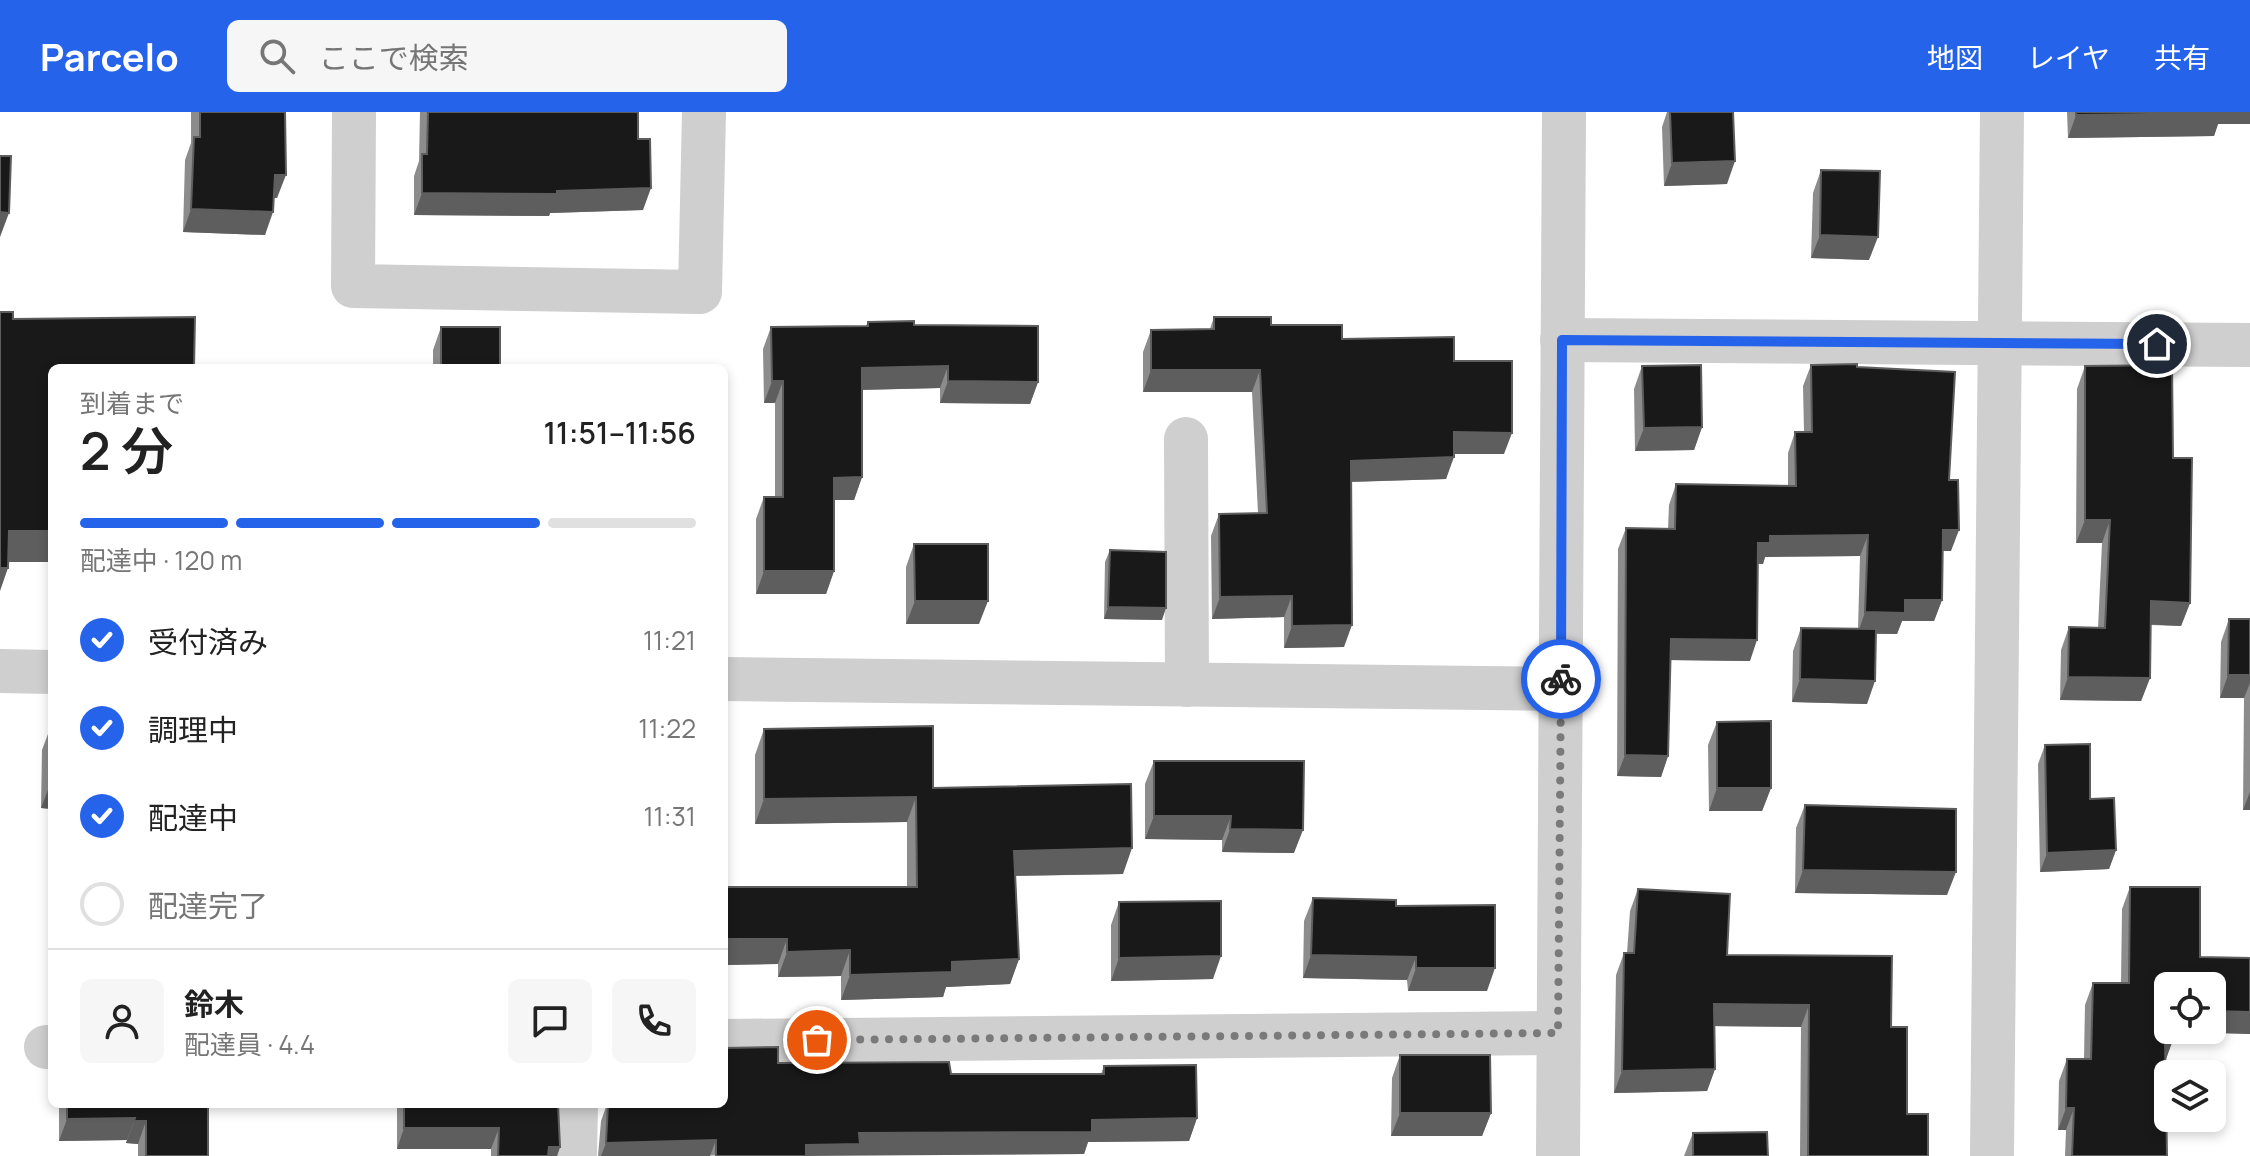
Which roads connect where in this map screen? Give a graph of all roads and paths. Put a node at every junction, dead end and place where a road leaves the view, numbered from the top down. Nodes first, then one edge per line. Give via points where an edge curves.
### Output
1 (354, 112) edge
2 (704, 112) edge
3 (1564, 112) edge
4 (2002, 112) edge
5 (1562, 340) junction
6 (2002, 343) junction
7 (2250, 345) edge
8 (1186, 439) dead end
9 (0, 671) edge
10 (48, 672) edge
11 (728, 679) edge
12 (1187, 685) junction
13 (1561, 689) junction
14 (1558, 1033) junction
15 (728, 1041) edge
16 (576, 1108) edge
17 (575, 1156) edge
18 (1558, 1156) edge
19 (1992, 1156) edge

1 - 2 street via 353,286 700,292
3 - 5 street
4 - 6 street
5 - 6 street
5 - 13 street
6 - 7 street
6 - 19 street
8 - 12 street
9 - 10 street
11 - 12 street
12 - 13 street
13 - 14 street
14 - 15 street
14 - 18 street
16 - 17 street

